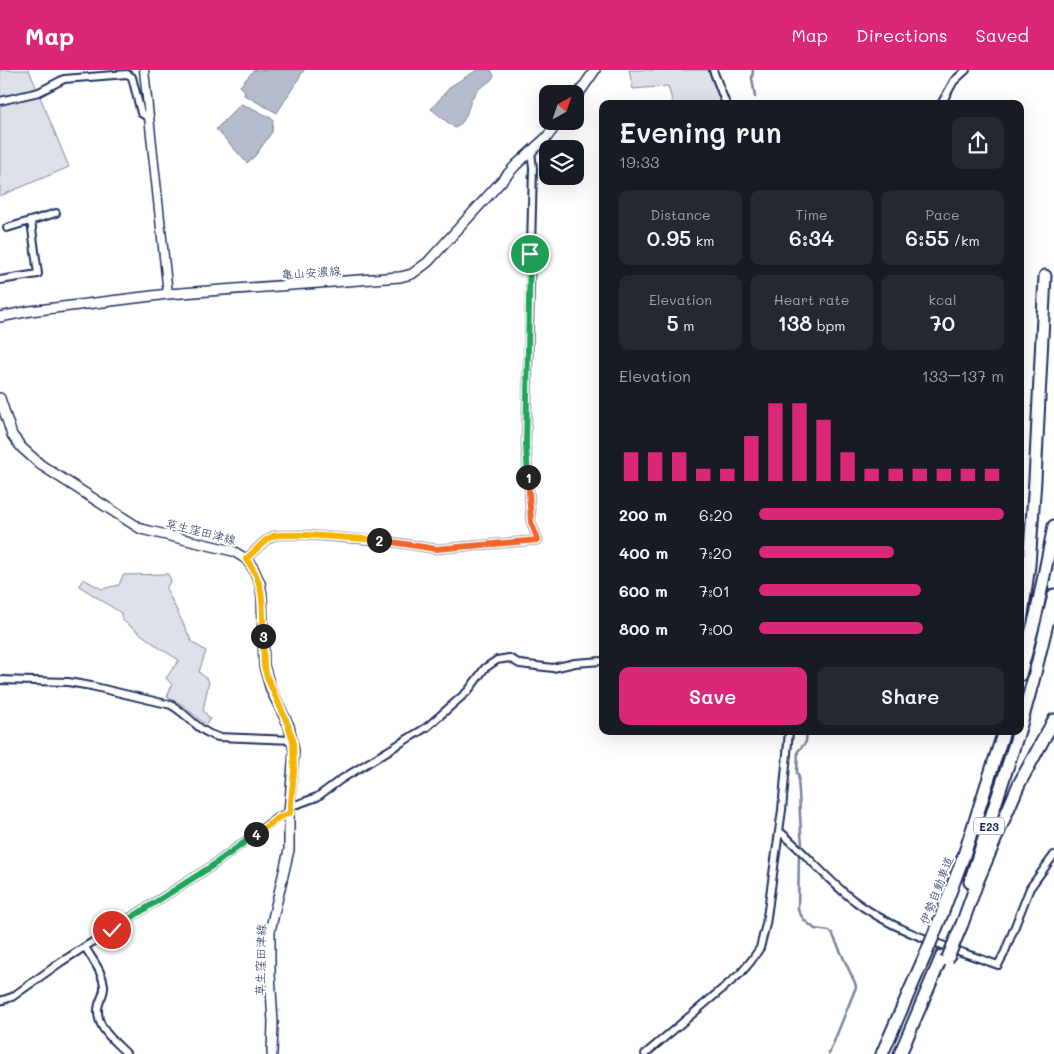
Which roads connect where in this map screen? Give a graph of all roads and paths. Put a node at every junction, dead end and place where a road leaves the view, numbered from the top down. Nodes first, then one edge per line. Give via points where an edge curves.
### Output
1 (144, 70) edge
2 (594, 70) edge
3 (713, 70) edge
4 (966, 70) edge
5 (584, 85) edge
6 (724, 100) edge
7 (943, 100) edge
8 (0, 102) edge
9 (149, 118) junction
10 (553, 130) edge
11 (531, 151) junction
12 (56, 214) dead end
13 (31, 220) junction
14 (7, 228) dead end
15 (1045, 276) dead end
16 (0, 280) edge
17 (168, 294) junction
18 (0, 317) edge
19 (0, 398) edge
20 (1054, 526) edge
21 (246, 559) junction
22 (1054, 594) edge
23 (1024, 600) edge
24 (1024, 660) edge
25 (599, 661) edge
26 (0, 680) edge
27 (1024, 714) edge
28 (1054, 720) edge
29 (789, 735) edge
30 (997, 735) edge
31 (1003, 735) edge
32 (1018, 735) edge
33 (293, 740) junction
34 (990, 776) junction
35 (290, 809) junction
36 (779, 831) junction
37 (1054, 855) edge
38 (959, 922) junction
39 (85, 947) junction
40 (0, 1001) edge
41 (126, 1053) edge
42 (272, 1054) edge
43 (645, 1054) edge
44 (882, 1054) edge
45 (900, 1054) edge

1 - 9 street
2 - 5 main road
3 - 6 street
4 - 7 street via 954,81
8 - 9 street via 39,92 64,79 127,74 132,77 141,113
9 - 17 street
10 - 11 main road, 亀山安濃線
11 - 17 main road, 亀山安濃線 via 428,262 412,274 322,284
11 - 21 street via 526,445 531,522 538,540 436,549 386,541 280,535 266,540
12 - 13 street
13 - 14 street
13 - 16 street via 38,274
15 - 23 highway via 1033,508
17 - 18 main road, 亀山安濃線
19 - 21 main road, 草生窪田津線 via 12,435 41,466 141,529 226,548
20 - 24 highway
21 - 33 main road, 草生窪田津線 via 256,572 261,589 265,672
22 - 27 highway, E23
25 - 35 street via 553,668 520,664 506,658 497,660 485,668 468,691 427,727 317,797
26 - 33 street via 91,686 171,705 209,735
28 - 38 highway via 1019,784
29 - 36 street
30 - 34 highway
31 - 34 highway, 伊勢自動車道 / E23
32 - 38 highway, E23
33 - 35 main road, 草生窪田津線
34 - 44 highway, 伊勢自動車道 / E23, bridge via 942,914
35 - 39 street via 212,866
35 - 42 main road, 草生窪田津線 via 289,850 270,931
36 - 37 street via 846,894 880,917 899,928 998,965 1030,888
36 - 43 street via 766,924 757,953 741,973
38 - 45 highway
39 - 40 street via 12,997
39 - 41 street via 104,984 98,1017 107,1034

